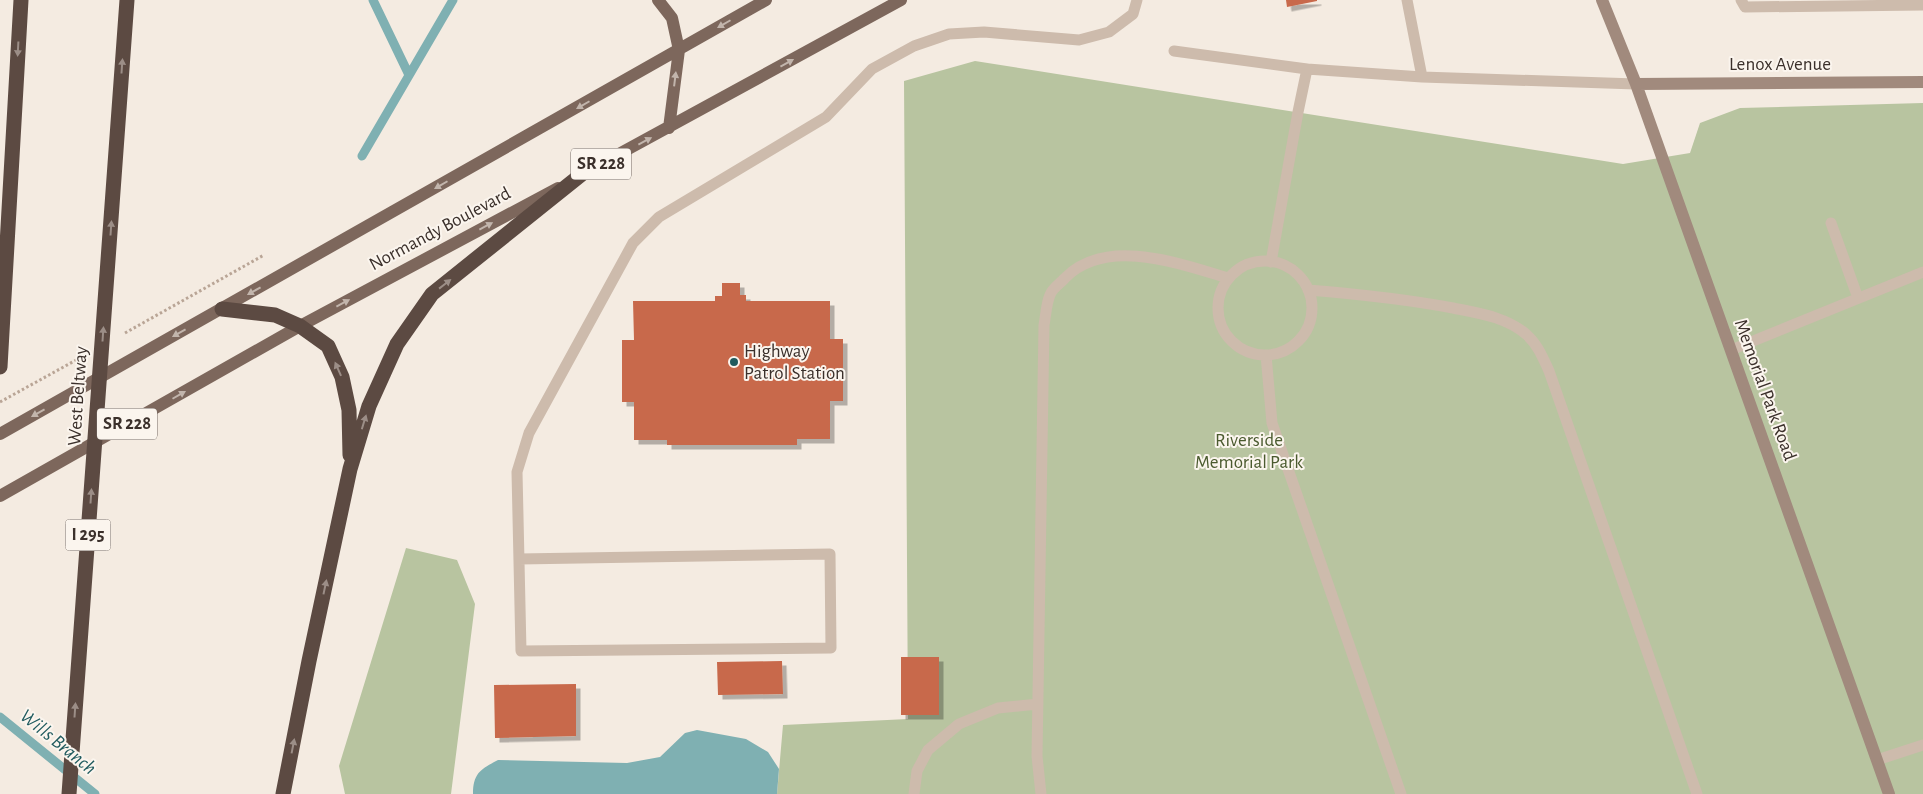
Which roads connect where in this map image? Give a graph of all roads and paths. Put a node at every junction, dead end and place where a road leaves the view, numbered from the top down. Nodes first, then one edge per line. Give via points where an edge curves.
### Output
1 (21, 0) edge
2 (127, 0) edge
3 (658, 0) edge
4 (766, 0) edge
5 (901, 0) edge
6 (1137, 0) edge
7 (1407, 0) edge
8 (1602, 0) edge
9 (1741, 0) edge
10 (1923, 4) edge
11 (679, 50) junction
12 (1174, 51) dead end
13 (1308, 69) junction
14 (1422, 76) junction
15 (1923, 82) edge
16 (1636, 84) junction
17 (670, 128) junction
18 (582, 174) junction
19 (1831, 223) dead end
20 (264, 255) dead end
21 (1271, 262) junction
22 (1923, 272) edge
23 (1228, 278) junction
24 (1308, 290) junction
25 (1858, 298) junction
26 (222, 309) junction
27 (300, 326) junction
28 (119, 336) dead end
29 (1731, 350) junction
30 (85, 355) dead end
31 (1266, 355) junction
32 (0, 367) edge
33 (0, 402) edge
34 (0, 434) edge
35 (350, 469) junction
36 (0, 496) edge
37 (519, 559) junction
38 (1038, 704) junction
39 (1923, 745) edge
40 (1877, 760) junction
41 (68, 794) edge
42 (283, 794) edge
43 (914, 794) edge
44 (1040, 794) edge
45 (1401, 794) edge
46 (1697, 794) edge
47 (1889, 794) edge

1 -> 32 highway
41 -> 2 highway, West Beltway / I 295
3 - 11 main road via 672,18
4 -> 11 main road, Normandy Boulevard / SR 228
17 -> 5 main road, Normandy Boulevard / SR 228
6 - 37 lane via 1133,14 1109,32 1079,40 984,32 949,34 914,46 872,70 826,117 659,217 633,243 529,433 517,472
7 - 14 lane
8 - 16 street, Memorial Park Road
9 - 10 lane via 1745,7
17 -> 11 main road
11 -> 26 main road, Normandy Boulevard / SR 228
12 - 13 lane
13 - 14 lane
13 - 21 lane
14 - 16 lane
15 - 16 street, Lenox Avenue
16 - 29 street, Memorial Park Road
18 -> 17 main road, Normandy Boulevard / SR 228
27 -> 18 main road, Normandy Boulevard / SR 228
35 -> 18 highway via 369,406 397,344 432,294
19 - 25 lane
20 - 28 path
21 - 23 lane via 1255,262
21 - 24 lane via 1299,276
22 - 25 lane
23 - 31 lane via 1220,292 1217,308 1220,323 1237,347
23 - 38 lane via 1180,263 1116,256 1089,261 1071,272 1050,293 1044,325
24 - 31 lane via 1312,305 1304,334 1294,345
24 - 46 lane via 1407,299 1481,313 1510,323 1540,349
25 - 29 lane
26 - 27 highway via 274,315
26 -> 34 main road, Normandy Boulevard / SR 228
35 -> 27 highway via 349,410 342,377 328,346
36 -> 27 main road, Normandy Boulevard / SR 228
29 - 40 street, Memorial Park Road
30 - 33 path
31 - 45 lane via 1272,423
42 -> 35 highway
37 - 37 lane via 521,651 831,648 830,554
38 - 43 lane via 998,708 959,724 928,750 917,771
38 - 44 lane
39 - 40 lane
40 - 47 street, Memorial Park Road

